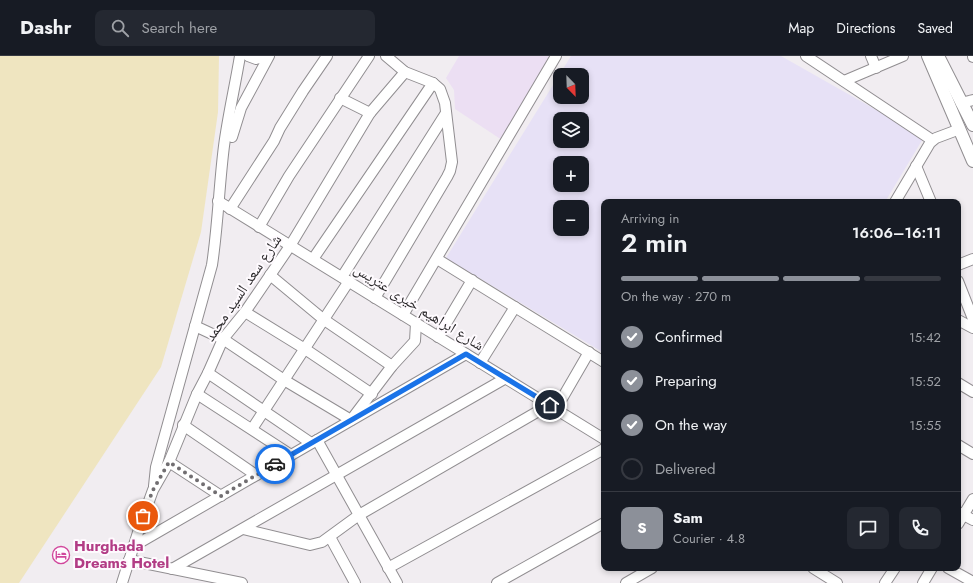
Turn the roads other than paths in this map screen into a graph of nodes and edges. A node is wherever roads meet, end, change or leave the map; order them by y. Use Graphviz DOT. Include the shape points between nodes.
graph roads {
  1 [pos="240,56"];
  2 [pos="248,56"];
  3 [pos="268,56"];
  4 [pos="327,56"];
  5 [pos="369,56"];
  6 [pos="386,56"];
  7 [pos="556,56"];
  8 [pos="806,56"];
  9 [pos="871,56"];
  10 [pos="904,56"];
  11 [pos="928,56"];
  12 [pos="938,56"];
  13 [pos="876,68"];
  14 [pos="405,72"];
  15 [pos="844,81"];
  16 [pos="433,83"];
  17 [pos="340,98"];
  18 [pos="973,100"];
  19 [pos="961,103"];
  20 [pos="446,113"];
  21 [pos="370,114"];
  22 [pos="973,125"];
  23 [pos="960,129"];
  24 [pos="932,140"];
  25 [pos="973,161"];
  26 [pos="916,166"];
  27 [pos="897,199"];
  28 [pos="930,199"];
  29 [pos="219,204"];
  30 [pos="230,209"];
  31 [pos="259,227"];
  32 [pos="290,246"];
  33 [pos="313,259"];
  34 [pos="437,259"];
  35 [pos="973,259"];
  36 [pos="961,264"];
  37 [pos="270,275"];
  38 [pos="345,279"];
  39 [pos="472,280"];
  40 [pos="961,288"];
  41 [pos="375,298"];
  42 [pos="515,307"];
  43 [pos="246,312"];
  44 [pos="972,312"];
  45 [pos="403,315"];
  46 [pos="324,320"];
  47 [pos="961,322"];
  48 [pos="416,323"];
  49 [pos="195,326"];
  50 [pos="973,328"];
  51 [pos="438,337"];
  52 [pos="223,339"];
  53 [pos="305,349"];
  54 [pos="589,352"];
  55 [pos="466,354"];
  56 [pos="601,360"];
  57 [pos="480,363"];
  58 [pos="392,366"];
  59 [pos="208,373"];
  60 [pos="506,378"];
  61 [pos="284,380"];
  62 [pos="961,385"];
  63 [pos="973,392"];
  64 [pos="197,394"];
  65 [pos="372,394"];
  66 [pos="553,407"];
  67 [pos="264,411"];
  68 [pos="351,420"];
  69 [pos="184,425"];
  70 [pos="252,429"];
  71 [pos="601,437"];
  72 [pos="314,442"];
  73 [pos="961,447"];
  74 [pos="601,451"];
  75 [pos="973,454"];
  76 [pos="292,455"];
  77 [pos="169,462"];
  78 [pos="256,475"];
  79 [pos="337,475"];
  80 [pos="153,490"];
  81 [pos="221,496"];
  82 [pos="973,499"];
  83 [pos="359,515"];
  84 [pos="961,516"];
  85 [pos="961,517"];
  86 [pos="973,520"];
  87 [pos="601,525"];
  88 [pos="243,529"];
  89 [pos="330,537"];
  90 [pos="132,547"];
  91 [pos="129,560"];
  92 [pos="388,568"];
  93 [pos="172,569"];
  94 [pos="647,571"];
  95 [pos="818,571"];
  96 [pos="893,571"];
  97 [pos="930,571"];
  98 [pos="953,571"];
  99 [pos="351,581"];
  100 [pos="973,582"];
  101 [pos="122,583"];
  102 [pos="242,583"];
  103 [pos="397,583"];
  104 [pos="497,583"];
  105 [pos="626,583"];
  106 [pos="837,583"];
  107 [pos="885,583"];
  108 [pos="923,583"];
  1 -- 29 [label="street" via="224,146"];
  2 -- 3 [label="street" via="256,59"];
  3 -- 29 [label="street" via="233,129 226,184"];
  4 -- 30 [label="street"];
  5 -- 17 [label="street"];
  6 -- 14 [label="street"];
  7 -- 34 [label="street"];
  8 -- 15 [label="street"];
  9 -- 13 [label="street"];
  10 -- 13 [label="street"];
  11 -- 23 [label="main road"];
  12 -- 19 [label="main road"];
  13 -- 15 [label="street"];
  14 -- 16 [label="street"];
  14 -- 21 [label="street, شارع سعد السيد محمد"];
  15 -- 24 [label="street"];
  16 -- 20 [label="street" via="440,89"];
  16 -- 33 [label="street"];
  17 -- 21 [label="street"];
  17 -- 31 [label="street"];
  18 -- 19 [label="street"];
  19 -- 22 [label="main road"];
  20 -- 38 [label="street"];
  20 -- 41 [label="street" via="452,162 450,171"];
  21 -- 32 [label="street, شارع سعد السيد محمد"];
  23 -- 24 [label="street"];
  23 -- 25 [label="main road"];
  24 -- 26 [label="street"];
  26 -- 27 [label="street"];
  26 -- 28 [label="street"];
  29 -- 30 [label="street, شارع ابراهيم خيرى عتريس"];
  29 -- 49 [label="street" via="212,264"];
  30 -- 31 [label="street, شارع ابراهيم خيرى عتريس"];
  31 -- 32 [label="street, شارع ابراهيم خيرى عتريس"];
  32 -- 33 [label="street, شارع ابراهيم خيرى عتريس"];
  32 -- 37 [label="street, شارع سعد السيد محمد"];
  33 -- 38 [label="street, شارع ابراهيم خيرى عتريس"];
  34 -- 39 [label="street"];
  34 -- 45 [label="street"];
  35 -- 36 [label="street"];
  37 -- 43 [label="street, شارع سعد السيد محمد"];
  37 -- 46 [label="street"];
  38 -- 41 [label="street, شارع ابراهيم خيرى عتريس"];
  38 -- 46 [label="street"];
  39 -- 42 [label="street"];
  39 -- 51 [label="street"];
  40 -- 44 [label="street"];
  41 -- 45 [label="street, شارع ابراهيم خيرى عتريس"];
  42 -- 54 [label="street"];
  42 -- 57 [label="street"];
  43 -- 52 [label="street, شارع سعد السيد محمد"];
  43 -- 53 [label="street"];
  45 -- 48 [label="street, شارع ابراهيم خيرى عتريس"];
  46 -- 53 [label="street"];
  46 -- 58 [label="street"];
  47 -- 50 [label="street"];
  48 -- 51 [label="street, شارع ابراهيم خيرى عتريس"];
  48 -- 58 [label="street" via="415,341"];
  49 -- 52 [label="street"];
  49 -- 80 [label="street" via="156,466"];
  51 -- 55 [label="street, شارع ابراهيم خيرى عتريس"];
  52 -- 59 [label="street, شارع سعد السيد محمد"];
  52 -- 61 [label="street"];
  53 -- 61 [label="street"];
  53 -- 65 [label="street"];
  54 -- 56 [label="street"];
  54 -- 66 [label="street"];
  55 -- 57 [label="street, شارع ابراهيم خيرى عتريس"];
  55 -- 68 [label="street"];
  57 -- 60 [label="street, شارع ابراهيم خيرى عتريس"];
  58 -- 65 [label="street"];
  59 -- 64 [label="street, شارع سعد السيد محمد"];
  59 -- 67 [label="street"];
  60 -- 66 [label="street, شارع ابراهيم خيرى عتريس"];
  60 -- 79 [label="street"];
  61 -- 67 [label="street"];
  61 -- 68 [label="street"];
  62 -- 63 [label="street"];
  64 -- 69 [label="street, شارع سعد السيد محمد"];
  64 -- 70 [label="street"];
  65 -- 68 [label="street"];
  66 -- 71 [label="street, شارع ابراهيم خيرى عتريس"];
  66 -- 83 [label="street"];
  67 -- 70 [label="street"];
  67 -- 72 [label="street"];
  68 -- 72 [label="street"];
  69 -- 77 [label="street, شارع سعد السيد محمد"];
  69 -- 78 [label="street"];
  70 -- 76 [label="street"];
  72 -- 76 [label="street"];
  72 -- 79 [label="street"];
  73 -- 75 [label="street"];
  74 -- 92 [label="street"];
  76 -- 78 [label="street"];
  77 -- 80 [label="street, شارع سعد السيد محمد"];
  77 -- 81 [label="street"];
  78 -- 81 [label="street"];
  79 -- 83 [label="street"];
  79 -- 88 [label="street"];
  80 -- 90 [label="street, شارع سعد السيد محمد"];
  81 -- 90 [label="street"];
  82 -- 84 [label="street"];
  83 -- 89 [label="street"];
  83 -- 92 [label="street"];
  85 -- 86 [label="street"];
  87 -- 104 [label="street"];
  88 -- 89 [label="street" via="310,545"];
  88 -- 93 [label="street"];
  89 -- 99 [label="street"];
  90 -- 91 [label="street, شارع سعد السيد محمد"];
  91 -- 93 [label="street"];
  91 -- 101 [label="street, شارع سعد السيد محمد"];
  92 -- 103 [label="street"];
  93 -- 102 [label="street"];
  94 -- 105 [label="street"];
  95 -- 106 [label="street"];
  96 -- 107 [label="street"];
  97 -- 108 [label="street"];
  98 -- 100 [label="street"];
}
